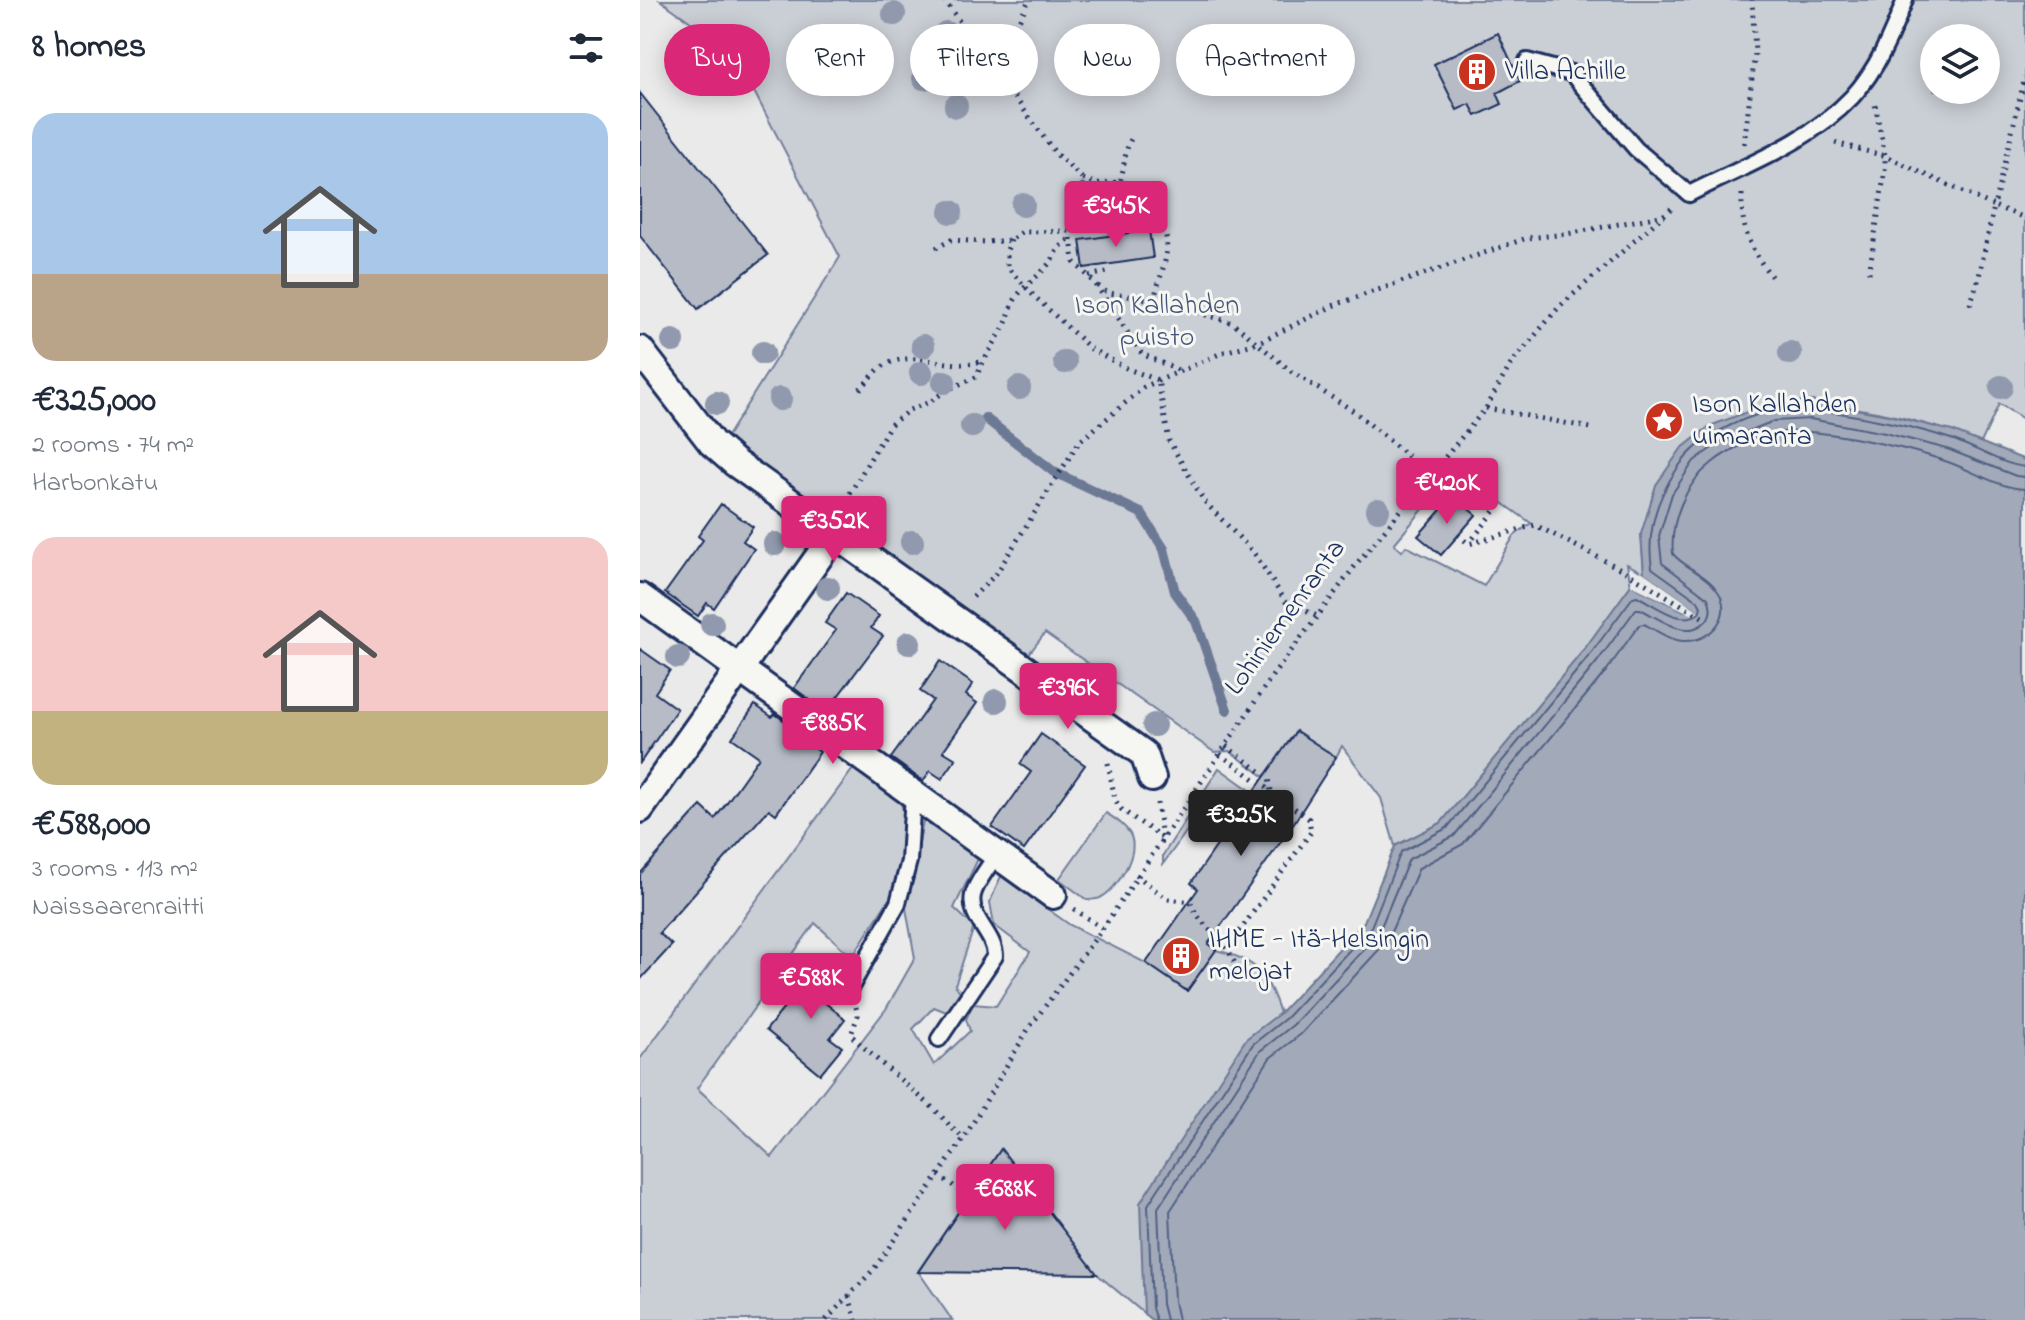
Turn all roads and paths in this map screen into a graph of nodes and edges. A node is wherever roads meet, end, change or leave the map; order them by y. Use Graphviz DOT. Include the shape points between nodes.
graph roads {
  1 [pos="944,0"];
  2 [pos="1029,0"];
  3 [pos="1752,0"];
  4 [pos="1905,0"];
  5 [pos="961,24"];
  6 [pos="1017,24"];
  7 [pos="1527,61"];
  8 [pos="1875,64"];
  9 [pos="2025,77"];
  10 [pos="1014,96"];
  11 [pos="1133,136"];
  12 [pos="1798,141"];
  13 [pos="1885,156"];
  14 [pos="1743,167"];
  15 [pos="1083,179"];
  16 [pos="1689,194"];
  17 [pos="1994,206"];
  18 [pos="1081,209"];
  19 [pos="1665,215"];
  20 [pos="2025,218"];
  21 [pos="1072,234"];
  22 [pos="1011,240"];
  23 [pos="936,248"];
  24 [pos="1111,271"];
  25 [pos="1869,273"];
  26 [pos="1088,277"];
  27 [pos="1774,280"];
  28 [pos="1094,282"];
  29 [pos="1025,286"];
  30 [pos="1154,300"];
  31 [pos="1970,305"];
  32 [pos="1257,343"];
  33 [pos="640,350"];
  34 [pos="983,361"];
  35 [pos="1178,370"];
  36 [pos="1158,380"];
  37 [pos="860,389"];
  38 [pos="1486,408"];
  39 [pos="1596,429"];
  40 [pos="1439,467"];
  41 [pos="1432,476"];
  42 [pos="835,534"];
  43 [pos="1458,535"];
  44 [pos="1469,544"];
  45 [pos="640,597"];
  46 [pos="1317,616"];
  47 [pos="1702,617"];
  48 [pos="952,618"];
  49 [pos="740,668"];
  50 [pos="1226,746"];
  51 [pos="1220,754"];
  52 [pos="1152,778"];
  53 [pos="1271,791"];
  54 [pos="913,794"];
  55 [pos="640,809"];
  56 [pos="1159,817"];
  57 [pos="1163,838"];
  58 [pos="996,855"];
  59 [pos="1136,875"];
  60 [pos="1053,895"];
  61 [pos="1228,947"];
  62 [pos="1235,964"];
  63 [pos="852,985"];
  64 [pos="939,1039"];
  65 [pos="964,1138"];
  66 [pos="939,1175"];
  67 [pos="968,1197"];
  68 [pos="849,1296"];
  69 [pos="826,1320"];
  70 [pos="856,1320"];
  1 -- 5 [label="path"];
  2 -- 6 [label="path"];
  3 -- 14 [label="path" via="1755,53"];
  4 -- 8 [label="lane"];
  7 -- 16 [label="lane" via="1571,73 1636,149"];
  8 -- 12 [label="lane" via="1852,97"];
  8 -- 13 [label="path" via="1875,103"];
  9 -- 17 [label="path"];
  10 -- 15 [label="path" via="1056,154"];
  11 -- 15 [label="path" via="1120,182"];
  12 -- 13 [label="path" via="1818,140"];
  12 -- 14 [label="lane"];
  13 -- 17 [label="path"];
  13 -- 25 [label="path"];
  14 -- 16 [label="lane"];
  14 -- 27 [label="path" via="1742,212 1751,249"];
  15 -- 18 [label="path"];
  16 -- 19 [label="path, Lohiniemenranta"];
  17 -- 20 [label="path"];
  17 -- 31 [label="path"];
  18 -- 21 [label="path"];
  18 -- 30 [label="path" via="1162,223 1168,260"];
  19 -- 32 [label="path" via="1527,238 1335,305"];
  19 -- 38 [label="path, Lohiniemenranta" via="1559,307 1511,364"];
  21 -- 22 [label="path" via="1022,232"];
  21 -- 26 [label="path" via="1074,262"];
  21 -- 29 [label="path"];
  22 -- 23 [label="path" via="951,240"];
  22 -- 29 [label="path" via="1007,267"];
  24 -- 26 [label="path"];
  26 -- 28 [label="path"];
  28 -- 30 [label="path" via="1108,293"];
  28 -- 35 [label="path" via="1142,354"];
  29 -- 34 [label="path"];
  29 -- 36 [label="path" via="1091,349"];
  30 -- 32 [label="path" via="1233,323"];
  32 -- 35 [label="path"];
  32 -- 41 [label="path" via="1355,412"];
  33 -- 42 [label="street" via="712,443"];
  34 -- 37 [label="path" via="951,366 922,358 900,360 880,368"];
  34 -- 42 [label="path" via="976,377 890,425 837,515"];
  35 -- 36 [label="path"];
  36 -- 46 [label="path" via="1169,441 1204,501 1254,553 1286,602"];
  36 -- 48 [label="path" via="1079,442 996,574"];
  38 -- 39 [label="path"];
  38 -- 40 [label="path, Lohiniemenranta"];
  40 -- 41 [label="path, Lohiniemenranta"];
  40 -- 44 [label="path" via="1495,511"];
  41 -- 46 [label="path, Lohiniemenranta"];
  42 -- 48 [label="street"];
  42 -- 49 [label="street"];
  43 -- 44 [label="path"];
  44 -- 47 [label="path" via="1535,525"];
  45 -- 49 [label="street"];
  46 -- 50 [label="path, Lohiniemenranta"];
  48 -- 52 [label="street" via="1144,754"];
  49 -- 54 [label="street"];
  49 -- 55 [label="street"];
  50 -- 51 [label="path, Lohiniemenranta"];
  50 -- 53 [label="path" via="1269,778"];
  51 -- 53 [label="path"];
  51 -- 57 [label="path, Lohiniemenranta"];
  53 -- 61 [label="path" via="1309,819 1311,832"];
  54 -- 58 [label="street"];
  54 -- 63 [label="lane" via="909,861 898,903"];
  56 -- 57 [label="path"];
  57 -- 59 [label="path, Lohiniemenranta"];
  58 -- 60 [label="street"];
  58 -- 64 [label="lane" via="974,893 973,908 995,945 995,956"];
  59 -- 61 [label="path" via="1167,899 1191,902 1195,915"];
  59 -- 65 [label="path, Lohiniemenranta" via="1029,1028"];
  61 -- 62 [label="path"];
  63 -- 65 [label="path" via="858,1015 851,1035"];
  65 -- 66 [label="path, Lohiniemenranta"];
  66 -- 67 [label="path"];
  66 -- 68 [label="path, Lohiniemenranta"];
  68 -- 69 [label="path, Lohiniemenranta"];
  68 -- 70 [label="path"];
}
